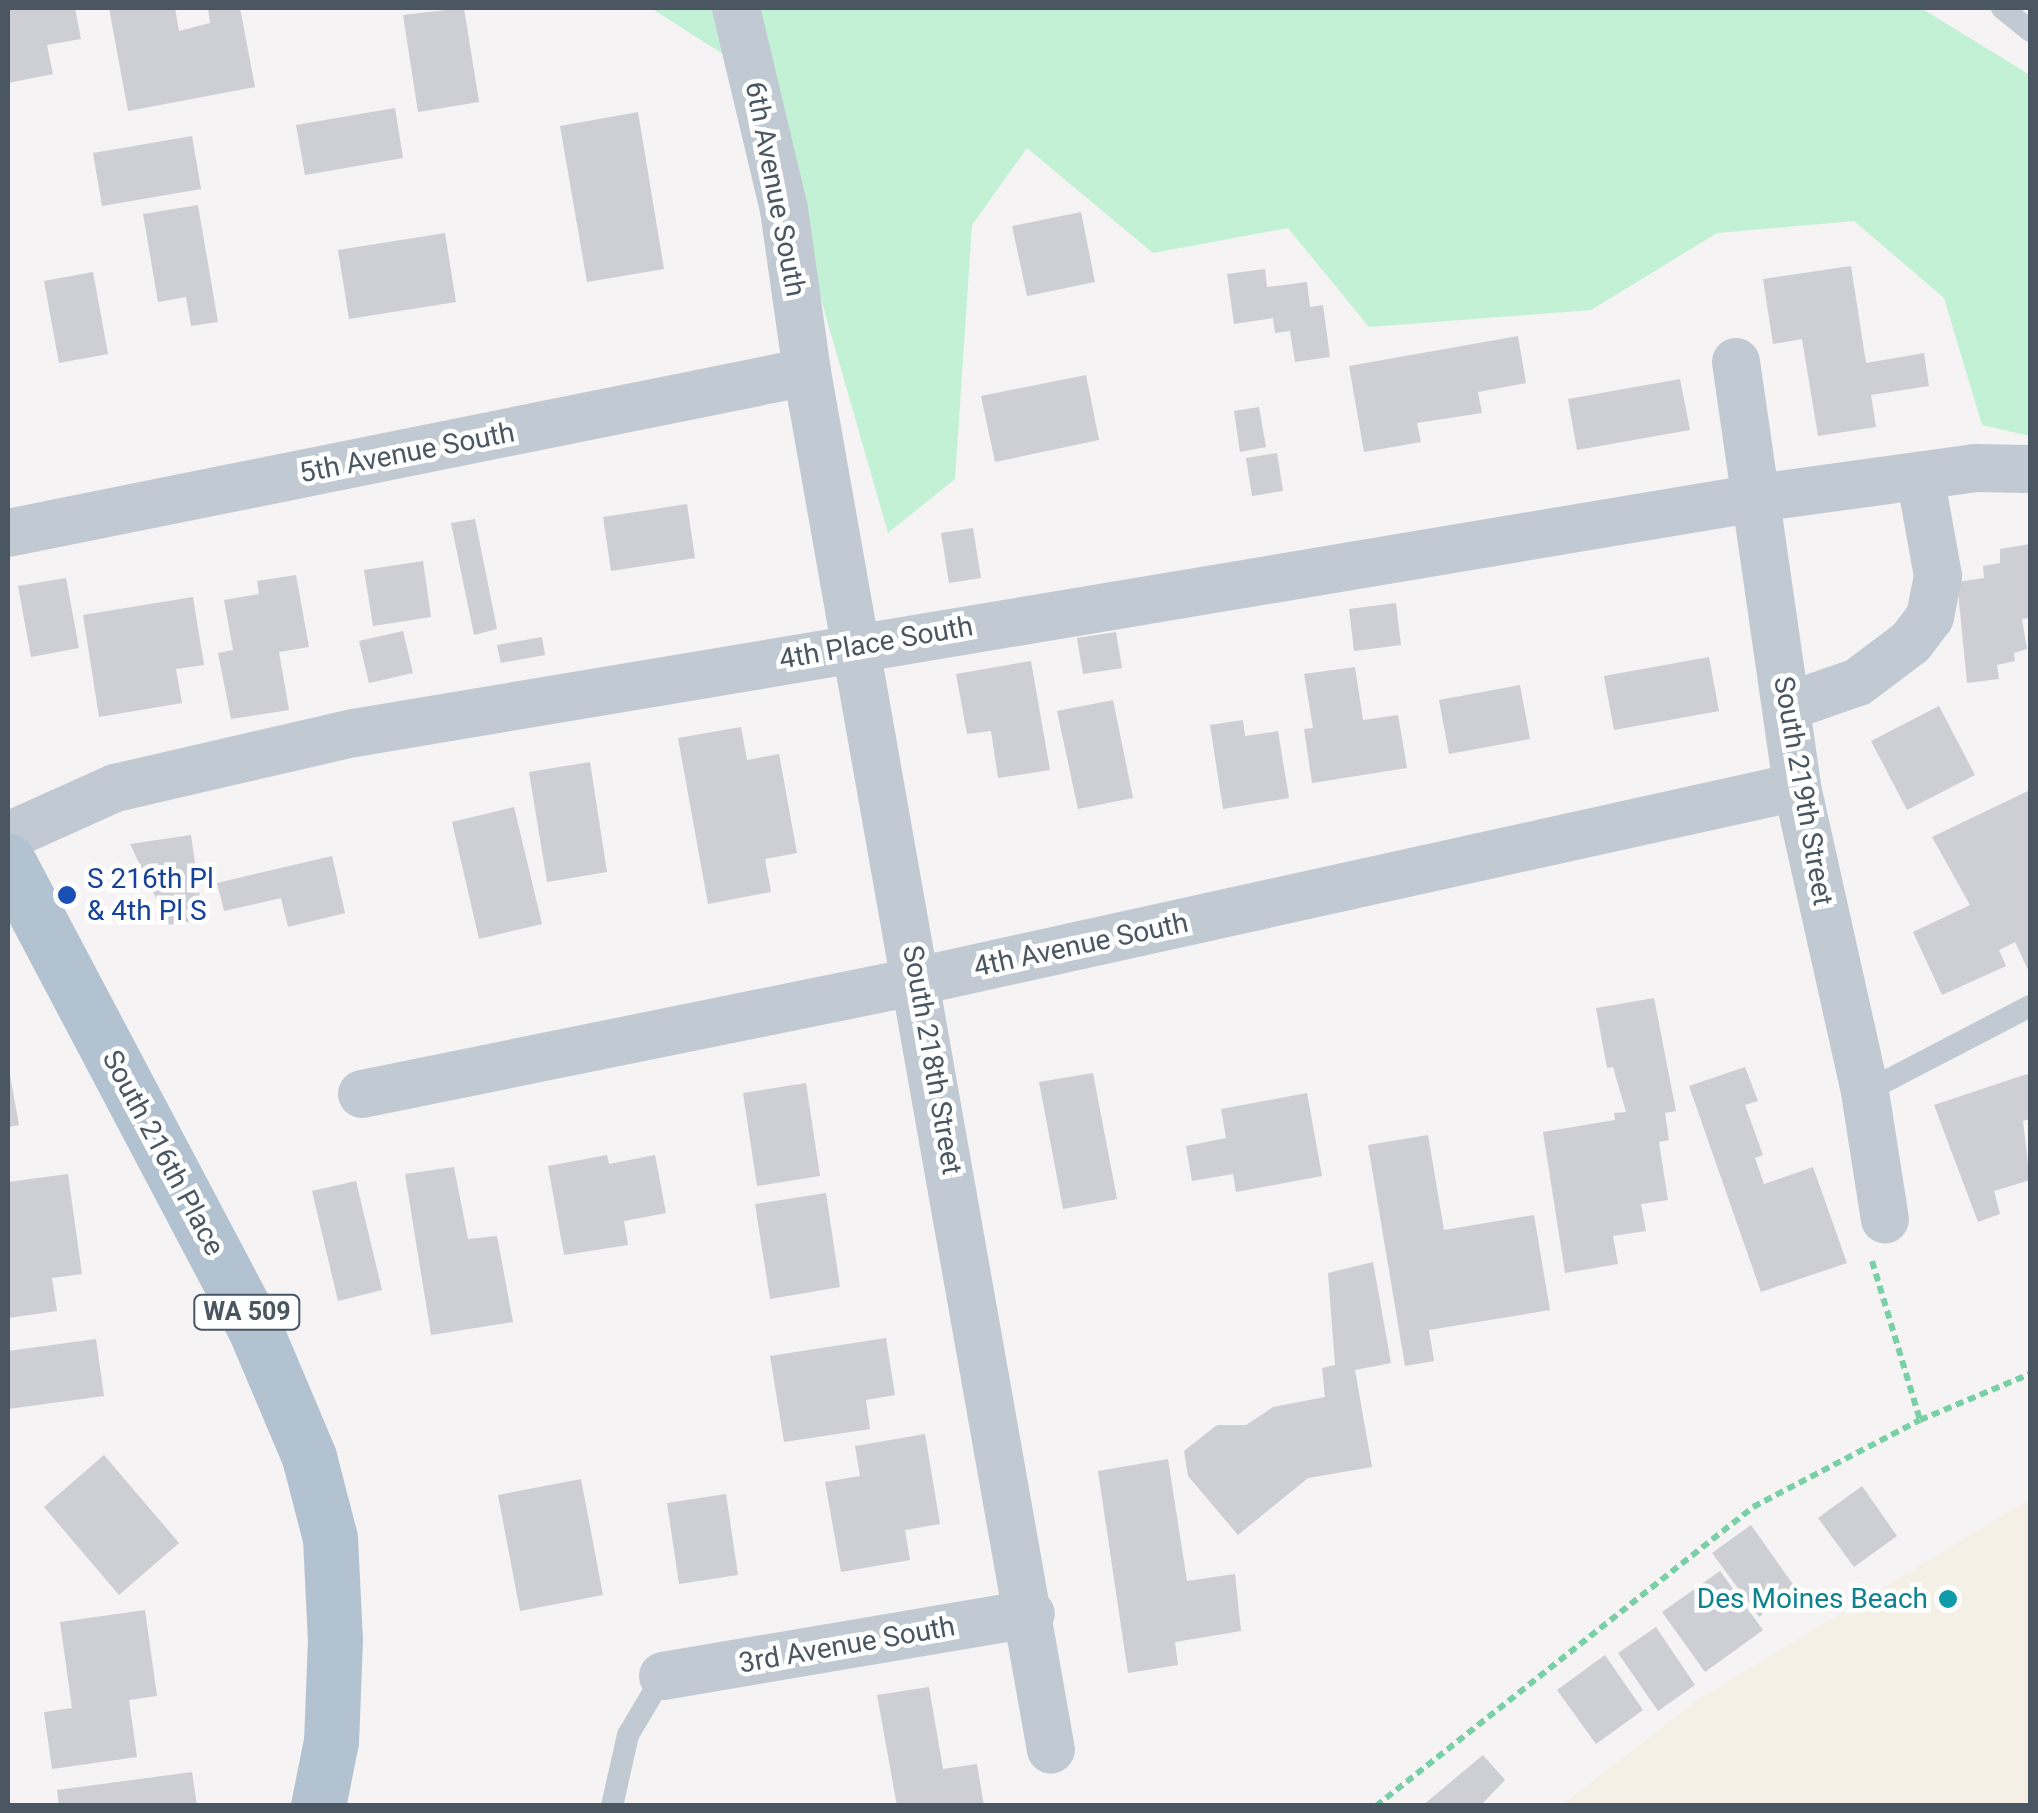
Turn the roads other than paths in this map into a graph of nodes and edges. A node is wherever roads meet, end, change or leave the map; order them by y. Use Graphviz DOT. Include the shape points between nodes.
graph roads {
  1 [pos="736,8"];
  2 [pos="2002,8"];
  3 [pos="2030,31"];
  4 [pos="1736,362"];
  5 [pos="806,372"];
  6 [pos="2030,469"];
  7 [pos="1920,476"];
  8 [pos="1757,498"];
  9 [pos="8,533"];
  10 [pos="857,646"];
  11 [pos="1786,707"];
  12 [pos="1797,787"];
  13 [pos="8,836"];
  14 [pos="8,861"];
  15 [pos="918,981"];
  16 [pos="2030,1006"];
  17 [pos="1865,1092"];
  18 [pos="362,1094"];
  19 [pos="1885,1219"];
  20 [pos="1031,1614"];
  21 [pos="663,1676"];
  22 [pos="1052,1750"];
  23 [pos="318,1806"];
  24 [pos="612,1806"];
  1 -- 5 [label="street, 6th Avenue South" via="784,210"];
  2 -- 3 [label="lane"];
  4 -- 8 [label="street, South 219th Street"];
  5 -- 9 [label="street, 5th Avenue South"];
  5 -- 10 [label="street, South 218th Street"];
  6 -- 7 [label="street, 4th Place South"];
  7 -- 8 [label="street, 4th Place South"];
  7 -- 11 [label="street" via="1938,576 1930,618 1911,642 1858,682"];
  8 -- 10 [label="street, 4th Place South"];
  8 -- 11 [label="street, South 219th Street"];
  10 -- 13 [label="street, 4th Place South" via="354,734 116,788"];
  10 -- 15 [label="street, South 218th Street"];
  11 -- 12 [label="street, South 219th Street"];
  12 -- 15 [label="street, 4th Avenue South"];
  12 -- 17 [label="street, South 219th Street"];
  14 -- 23 [label="main road, South 216th Place / WA 509" via="255,1329 309,1456 330,1538 335,1640 331,1741"];
  15 -- 18 [label="street, 4th Avenue South"];
  15 -- 20 [label="street, South 218th Street"];
  16 -- 17 [label="lane"];
  17 -- 19 [label="street, South 219th Street"];
  20 -- 21 [label="street, 3rd Avenue South"];
  20 -- 22 [label="street, South 218th Street"];
  21 -- 24 [label="lane" via="628,1735"];
}
